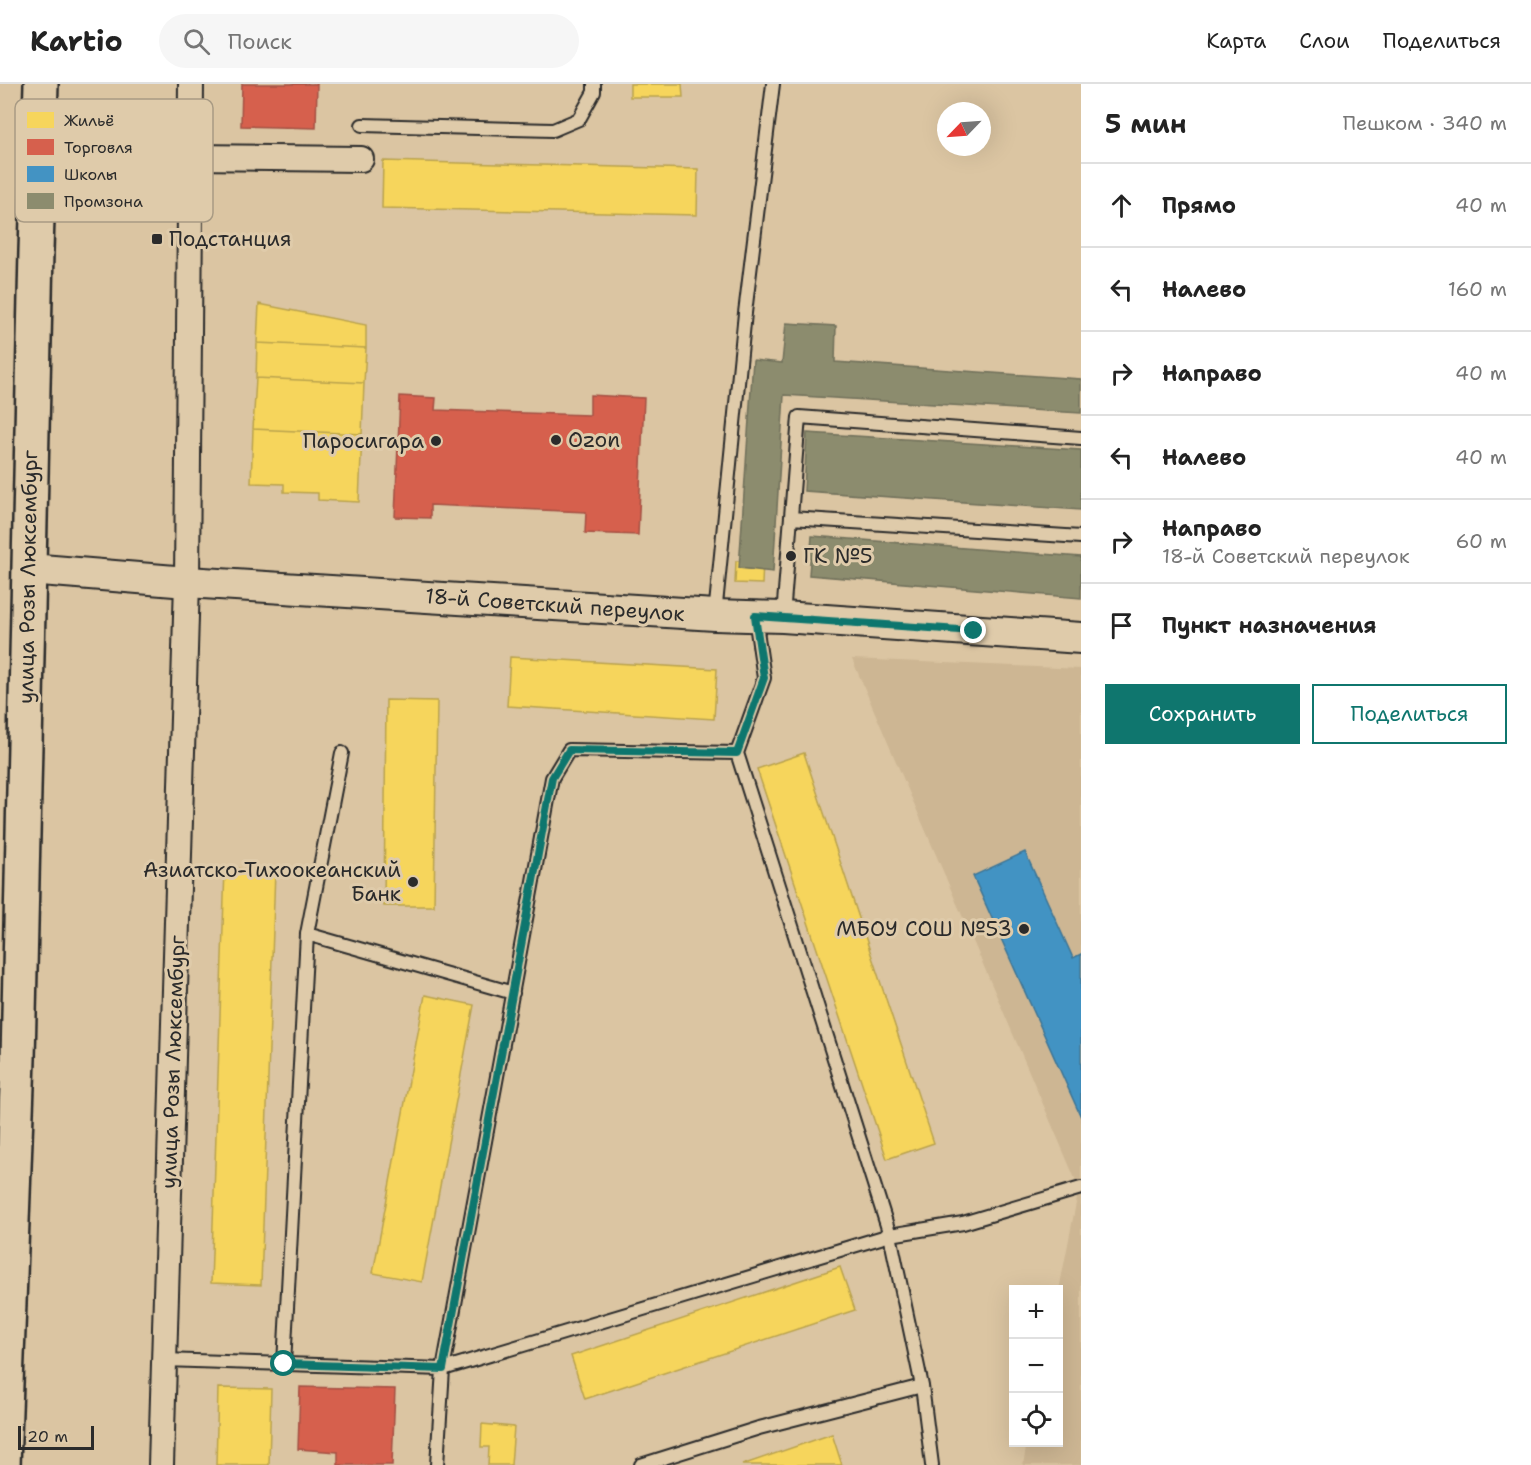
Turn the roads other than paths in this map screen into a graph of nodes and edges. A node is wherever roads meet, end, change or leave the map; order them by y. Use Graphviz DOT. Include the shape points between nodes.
graph roads {
  1 [pos="41,84"];
  2 [pos="191,84"];
  3 [pos="594,84"];
  4 [pos="773,84"];
  5 [pos="41,99"];
  6 [pos="191,99"];
  7 [pos="362,125"];
  8 [pos="213,157"];
  9 [pos="361,159"];
  10 [pos="37,222"];
  11 [pos="190,222"];
  12 [pos="1081,438"];
  13 [pos="791,518"];
  14 [pos="1081,537"];
  15 [pos="28,569"];
  16 [pos="187,582"];
  17 [pos="715,615"];
  18 [pos="769,617"];
  19 [pos="1081,638"];
  20 [pos="342,753"];
  21 [pos="737,753"];
  22 [pos="307,934"];
  23 [pos="513,993"];
  24 [pos="8,1128"];
  25 [pos="1081,1188"];
  26 [pos="890,1235"];
  27 [pos="164,1360"];
  28 [pos="284,1364"];
  29 [pos="443,1369"];
  30 [pos="922,1386"];
  31 [pos="3,1465"];
  32 [pos="161,1465"];
  33 [pos="437,1465"];
  34 [pos="641,1465"];
  35 [pos="932,1465"];
  1 -- 5 [label="main road, улица Розы Люксембург"];
  2 -- 6 [label="street, улица Розы Люксембург"];
  3 -- 7 [label="lane" via="594,92 579,119 553,130"];
  4 -- 17 [label="lane"];
  8 -- 9 [label="street"];
  10 -- 15 [label="main road, улица Розы Люксембург"];
  11 -- 16 [label="street, улица Розы Люксембург"];
  12 -- 13 [label="lane" via="799,417"];
  13 -- 14 [label="lane"];
  13 -- 18 [label="lane"];
  15 -- 16 [label="street, 18-й Советский переулок"];
  15 -- 24 [label="main road, улица Розы Люксембург"];
  16 -- 17 [label="street, 18-й Советский переулок"];
  16 -- 27 [label="street, улица Розы Люксембург"];
  17 -- 18 [label="street, 18-й Советский переулок"];
  18 -- 19 [label="street, 18-й Советский переулок"];
  18 -- 21 [label="lane" via="764,678"];
  20 -- 22 [label="lane"];
  21 -- 23 [label="lane" via="569,750 552,778"];
  21 -- 26 [label="lane"];
  22 -- 23 [label="lane"];
  22 -- 28 [label="lane"];
  23 -- 29 [label="lane"];
  24 -- 31 [label="main road, улица Розы Люксембург"];
  25 -- 26 [label="lane" via="963,1223"];
  26 -- 29 [label="lane"];
  26 -- 30 [label="lane"];
  27 -- 28 [label="lane"];
  27 -- 32 [label="street, улица Розы Люксембург"];
  28 -- 29 [label="lane"];
  29 -- 33 [label="lane"];
  30 -- 34 [label="lane" via="759,1428"];
  30 -- 35 [label="lane"];
}
